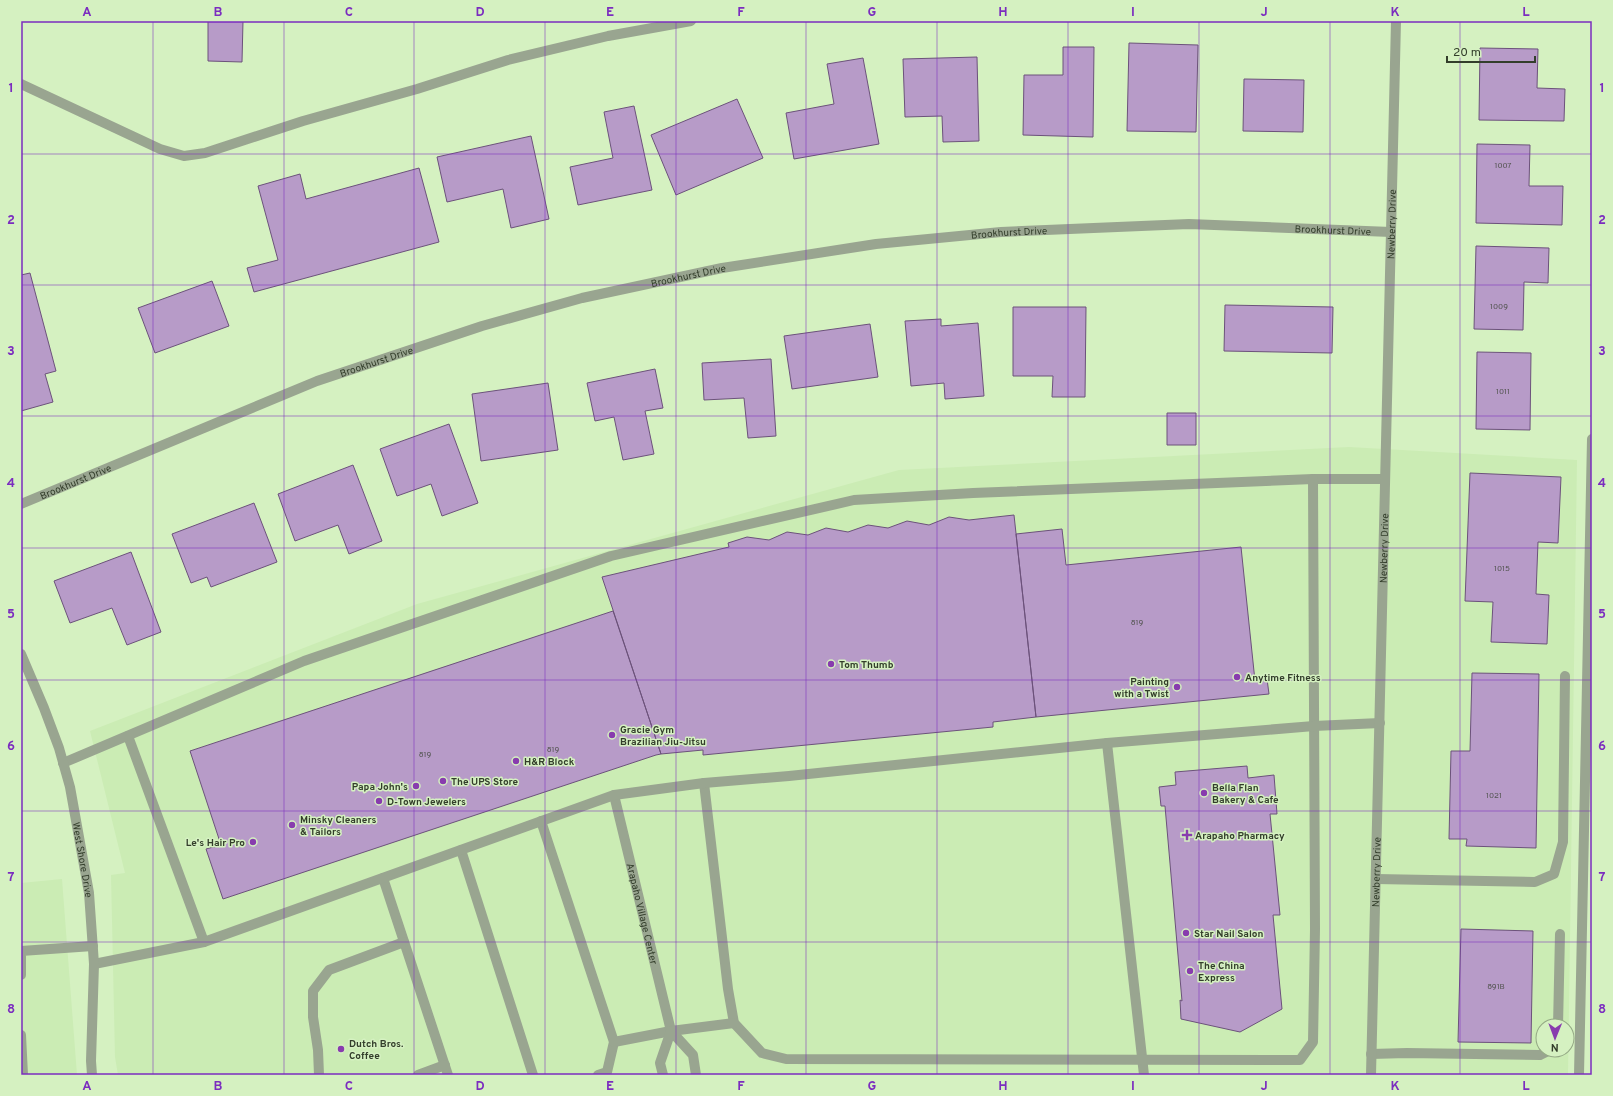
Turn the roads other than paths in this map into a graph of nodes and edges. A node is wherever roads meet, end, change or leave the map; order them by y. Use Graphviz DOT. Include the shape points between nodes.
graph roads {
  1 [pos="691,21"];
  2 [pos="1396,21"];
  3 [pos="21,84"];
  4 [pos="1391,232"];
  5 [pos="1592,440"];
  6 [pos="1313,479"];
  7 [pos="1386,479"];
  8 [pos="21,504"];
  9 [pos="21,654"];
  10 [pos="1565,676"];
  11 [pos="1380,723"];
  12 [pos="1314,726"];
  13 [pos="128,736"];
  14 [pos="1107,743"];
  15 [pos="63,763"];
  16 [pos="704,783"];
  17 [pos="1588,790"];
  18 [pos="614,795"];
  19 [pos="541,822"];
  20 [pos="460,850"];
  21 [pos="383,878"];
  22 [pos="1376,879"];
  23 [pos="1560,934"];
  24 [pos="204,942"];
  25 [pos="404,942"];
  26 [pos="92,946"];
  27 [pos="94,964"];
  28 [pos="21,976"];
  29 [pos="1558,1018"];
  30 [pos="734,1023"];
  31 [pos="671,1031"];
  32 [pos="21,1035"];
  33 [pos="614,1042"];
  34 [pos="1371,1054"];
  35 [pos="1535,1055"];
  36 [pos="1142,1059"];
  37 [pos="446,1070"];
  38 [pos="23,1075"];
  39 [pos="92,1075"];
  40 [pos="319,1075"];
  41 [pos="418,1075"];
  42 [pos="533,1075"];
  43 [pos="598,1075"];
  44 [pos="663,1075"];
  45 [pos="696,1075"];
  46 [pos="1144,1075"];
  47 [pos="1371,1075"];
  48 [pos="1579,1075"];
  1 -- 3 [label="street" via="608,36 508,60 205,153 184,156 160,149"];
  2 -- 4 [label="street, Newberry Drive"];
  4 -- 7 [label="street, Newberry Drive"];
  4 -- 8 [label="street, Brookhurst Drive" via="1189,224 1001,232 876,244 722,268 566,302 482,326 317,381"];
  5 -- 17 [label="street"];
  6 -- 7 [label="street"];
  6 -- 12 [label="street"];
  6 -- 13 [label="street" via="854,500 611,556 304,661"];
  7 -- 11 [label="street, Newberry Drive"];
  9 -- 15 [label="street, West Shore Drive" via="44,708"];
  10 -- 22 [label="street" via="1562,842 1554,874 1535,882"];
  11 -- 12 [label="street"];
  11 -- 22 [label="street, Newberry Drive"];
  12 -- 14 [label="street"];
  12 -- 36 [label="street" via="1313,1042 1300,1060"];
  13 -- 15 [label="street"];
  13 -- 24 [label="street"];
  14 -- 16 [label="street"];
  14 -- 36 [label="street"];
  15 -- 26 [label="street, West Shore Drive" via="70,787 89,893"];
  16 -- 18 [label="street"];
  16 -- 30 [label="street"];
  17 -- 48 [label="street"];
  18 -- 19 [label="street"];
  18 -- 31 [label="street, Arapaho Village Center"];
  19 -- 20 [label="street"];
  19 -- 33 [label="street"];
  20 -- 21 [label="street"];
  20 -- 42 [label="street"];
  21 -- 24 [label="street"];
  21 -- 25 [label="street"];
  22 -- 34 [label="street, Newberry Drive"];
  23 -- 29 [label="street"];
  24 -- 27 [label="street"];
  25 -- 37 [label="street"];
  25 -- 40 [label="street" via="329,970 313,991"];
  26 -- 27 [label="street, West Shore Drive"];
  26 -- 28 [label="street" via="21,951"];
  27 -- 39 [label="street, West Shore Drive" via="90,1061"];
  30 -- 31 [label="street"];
  30 -- 36 [label="street" via="762,1053 786,1059"];
  31 -- 33 [label="street"];
  31 -- 44 [label="street" via="660,1063"];
  31 -- 45 [label="street, Arapaho Village Center" via="693,1055"];
  32 -- 38 [label="street"];
  33 -- 43 [label="street" via="608,1072"];
  34 -- 35 [label="street"];
  34 -- 47 [label="street, Newberry Drive"];
  36 -- 46 [label="street"];
  37 -- 41 [label="street"];
}
